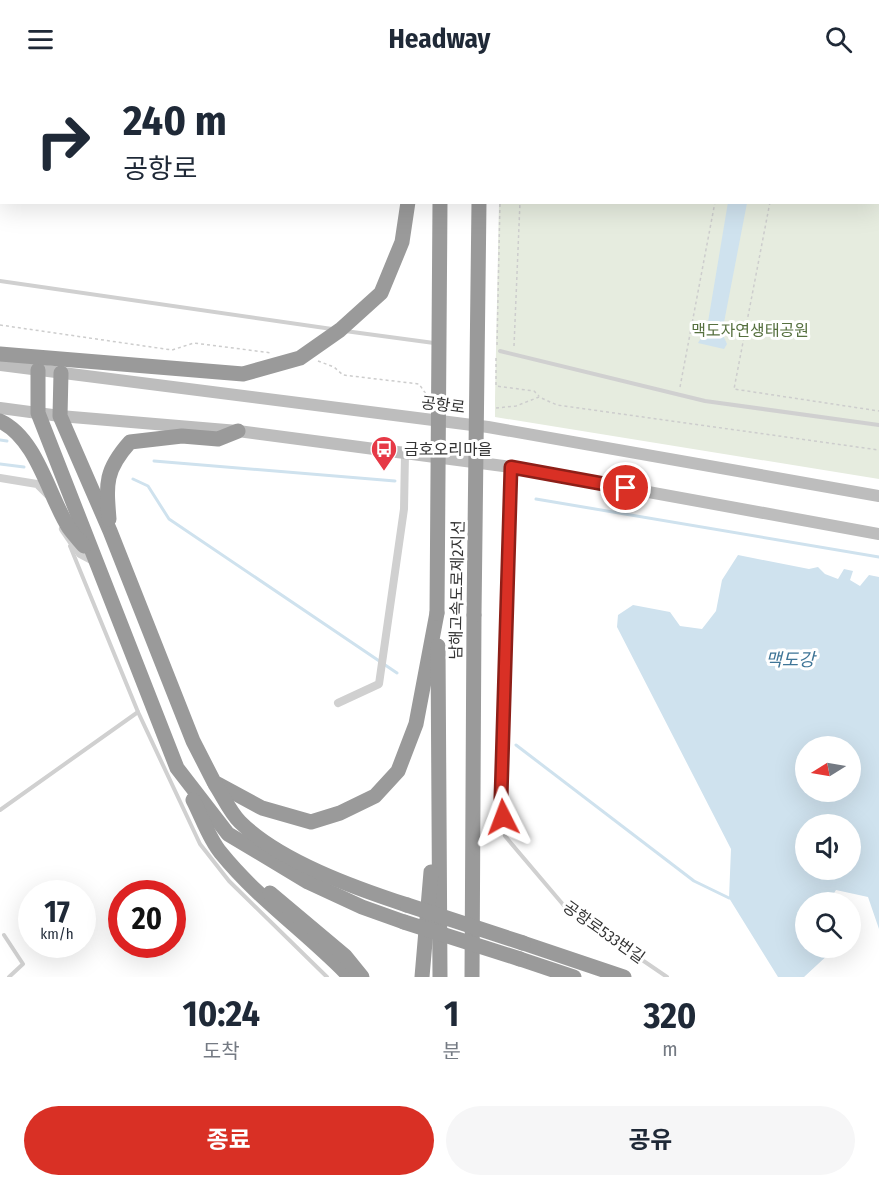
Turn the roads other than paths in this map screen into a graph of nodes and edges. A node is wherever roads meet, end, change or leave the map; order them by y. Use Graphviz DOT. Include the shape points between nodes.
graph roads {
  1 [pos="408,204"];
  2 [pos="440,204"];
  3 [pos="479,204"];
  4 [pos="0,281"];
  5 [pos="434,343"];
  6 [pos="500,351"];
  7 [pos="0,354"];
  8 [pos="0,365"];
  9 [pos="38,370"];
  10 [pos="61,373"];
  11 [pos="0,408"];
  12 [pos="38,413"];
  13 [pos="60,416"];
  14 [pos="0,421"];
  15 [pos="879,425"];
  16 [pos="238,431"];
  17 [pos="405,453"];
  18 [pos="511,467"];
  19 [pos="0,478"];
  20 [pos="879,496"];
  21 [pos="110,531"];
  22 [pos="879,534"];
  23 [pos="68,539"];
  24 [pos="93,558"];
  25 [pos="438,613"];
  26 [pos="338,702"];
  27 [pos="138,712"];
  28 [pos="177,768"];
  29 [pos="439,779"];
  30 [pos="214,782"];
  31 [pos="0,810"];
  32 [pos="219,852"];
  33 [pos="4,935"];
  34 [pos="9,977"];
  35 [pos="327,977"];
  36 [pos="350,977"];
  37 [pos="362,977"];
  38 [pos="422,977"];
  39 [pos="440,977"];
  40 [pos="472,977"];
  41 [pos="574,977"];
  42 [pos="624,977"];
  43 [pos="667,977"];
  1 -- 7 [label="highway, bridge" via="402,242 381,293 340,330 300,358 243,374"];
  2 -- 25 [label="highway, 남해고속도로제2지선, bridge"];
  3 -- 40 [label="highway, 남해고속도로제2지선, bridge"];
  4 -- 5 [label="lane"];
  6 -- 15 [label="lane" via="705,401"];
  8 -- 9 [label="main road, 공항로"];
  9 -- 10 [label="main road, 공항로"];
  9 -- 12 [label="highway"];
  10 -- 13 [label="highway"];
  10 -- 20 [label="main road, 공항로" via="488,427"];
  11 -- 12 [label="main road"];
  12 -- 13 [label="main road"];
  12 -- 24 [label="highway"];
  13 -- 16 [label="main road"];
  13 -- 21 [label="highway"];
  14 -- 24 [label="highway" via="8,424 30,451 69,528"];
  16 -- 17 [label="main road"];
  16 -- 21 [label="highway" via="218,439 182,436 130,442 115,459 106,483"];
  17 -- 18 [label="main road"];
  17 -- 26 [label="street" via="404,509 379,684"];
  18 -- 22 [label="main road"];
  18 -- 43 [label="lane, 공항로533번길" via="501,798 505,836 566,908"];
  19 -- 23 [label="street" via="37,484 48,494"];
  21 -- 30 [label="highway" via="193,741"];
  23 -- 24 [label="street" via="80,554"];
  23 -- 27 [label="lane"];
  24 -- 28 [label="highway"];
  25 -- 29 [label="highway, 남해고속도로제2지선"];
  25 -- 30 [label="highway" via="416,724 398,771 375,796 311,822 262,808"];
  27 -- 31 [label="lane"];
  27 -- 35 [label="lane" via="191,829 211,859 243,896"];
  28 -- 32 [label="highway"];
  28 -- 41 [label="highway, bridge" via="228,834 308,882 362,907"];
  29 -- 38 [label="highway"];
  29 -- 39 [label="highway, 남해고속도로제2지선"];
  30 -- 42 [label="highway, bridge" via="239,821 263,841 366,891"];
  32 -- 36 [label="highway"];
  32 -- 37 [label="highway" via="327,940"];
  33 -- 34 [label="lane" via="23,964"];
}
